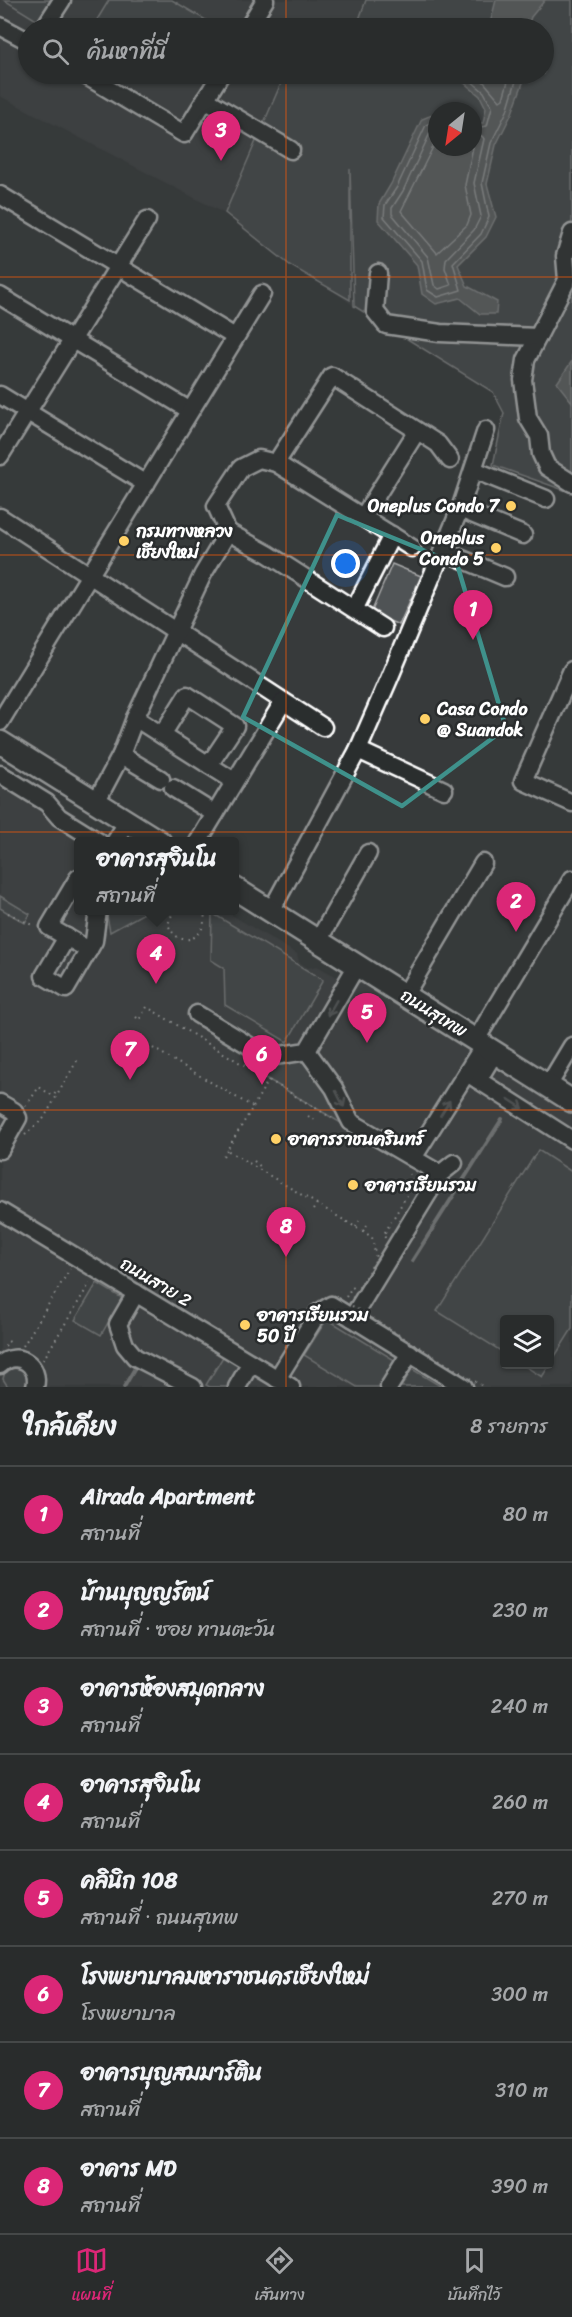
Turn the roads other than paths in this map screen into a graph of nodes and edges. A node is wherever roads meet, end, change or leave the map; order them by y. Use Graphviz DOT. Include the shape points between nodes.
graph roads {
  1 [pos="62,0"];
  2 [pos="265,0"];
  3 [pos="50,18"];
  4 [pos="254,18"];
  5 [pos="0,26"];
  6 [pos="18,36"];
  7 [pos="100,84"];
  8 [pos="215,84"];
  9 [pos="205,99"];
  10 [pos="291,150"];
  11 [pos="0,195"];
  12 [pos="147,220"];
  13 [pos="572,233"];
  14 [pos="118,266"];
  15 [pos="378,273"];
  16 [pos="261,294"];
  17 [pos="0,296"];
  18 [pos="235,337"];
  19 [pos="538,337"];
  20 [pos="73,340"];
  21 [pos="0,395"];
  22 [pos="189,410"];
  23 [pos="27,412"];
  24 [pos="417,430"];
  25 [pos="486,430"];
  26 [pos="0,456"];
  27 [pos="450,460"];
  28 [pos="276,463"];
  29 [pos="474,470"];
  30 [pos="572,483"];
  31 [pos="146,484"];
  32 [pos="546,499"];
  33 [pos="460,509"];
  34 [pos="0,517"];
  35 [pos="363,517"];
  36 [pos="228,532"];
  37 [pos="392,535"];
  38 [pos="523,535"];
  39 [pos="412,548"];
  40 [pos="443,551"];
  41 [pos="90,574"];
  42 [pos="505,577"];
  43 [pos="355,608"];
  44 [pos="383,628"];
  45 [pos="177,630"];
  46 [pos="572,670"];
  47 [pos="283,702"];
  48 [pos="135,718"];
  49 [pos="0,722"];
  50 [pos="323,727"];
  51 [pos="162,735"];
  52 [pos="2,748"];
  53 [pos="358,750"];
  54 [pos="121,755"];
  55 [pos="209,765"];
  56 [pos="0,774"];
  57 [pos="234,781"];
  58 [pos="444,790"];
  59 [pos="96,802"];
  60 [pos="572,802"];
  61 [pos="215,814"];
  62 [pos="128,822"];
  63 [pos="91,837"];
  64 [pos="118,837"];
  65 [pos="152,837"];
  66 [pos="201,837"];
  67 [pos="368,853"];
  68 [pos="483,864"];
  69 [pos="572,879"];
  70 [pos="74,885"];
  71 [pos="239,891"];
  72 [pos="271,911"];
  73 [pos="97,915"];
  74 [pos="67,937"];
  75 [pos="318,941"];
  76 [pos="89,951"];
  77 [pos="357,964"];
  78 [pos="405,995"];
  79 [pos="197,1014"];
  80 [pos="485,1046"];
  81 [pos="572,1046"];
  82 [pos="307,1051"];
  83 [pos="473,1076"];
  84 [pos="548,1086"];
  85 [pos="572,1101"];
  86 [pos="8,1110"];
  87 [pos="572,1140"];
  88 [pos="0,1150"];
  89 [pos="410,1161"];
  90 [pos="454,1163"];
  91 [pos="440,1174"];
  92 [pos="0,1211"];
  93 [pos="136,1293"];
  94 [pos="348,1315"];
  95 [pos="410,1353"];
  96 [pos="251,1363"];
  97 [pos="0,1365"];
  98 [pos="35,1380"];
  99 [pos="284,1383"];
  100 [pos="193,1387"];
  101 [pos="237,1387"];
  102 [pos="389,1387"];
  103 [pos="464,1387"];
  1 -- 3 [label="street"];
  2 -- 4 [label="street"];
  5 -- 6 [label="street"];
  7 -- 9 [label="street" via="184,134"];
  8 -- 9 [label="street"];
  9 -- 10 [label="street"];
  11 -- 14 [label="street"];
  12 -- 14 [label="street"];
  13 -- 19 [label="street" via="565,256 567,280"];
  14 -- 18 [label="street"];
  14 -- 20 [label="street"];
  15 -- 19 [label="street" via="375,311 386,324 440,333"];
  16 -- 18 [label="street"];
  17 -- 20 [label="street"];
  18 -- 22 [label="street"];
  19 -- 30 [label="street" via="526,360 523,380 528,418 539,436 547,466"];
  20 -- 22 [label="street"];
  20 -- 23 [label="street"];
  21 -- 23 [label="street"];
  22 -- 31 [label="street"];
  23 -- 26 [label="street"];
  23 -- 31 [label="street"];
  24 -- 27 [label="street" via="441,446"];
  24 -- 28 [label="street" via="332,376"];
  24 -- 35 [label="street"];
  25 -- 29 [label="street"];
  28 -- 35 [label="street"];
  28 -- 36 [label="street" via="259,459 241,468 216,506"];
  29 -- 32 [label="street"];
  29 -- 33 [label="street"];
  31 -- 41 [label="street"];
  33 -- 38 [label="street"];
  33 -- 40 [label="street"];
  34 -- 41 [label="street"];
  35 -- 37 [label="street"];
  36 -- 43 [label="street"];
  36 -- 45 [label="street"];
  37 -- 39 [label="street"];
  37 -- 43 [label="street"];
  40 -- 42 [label="street"];
  40 -- 53 [label="street"];
  41 -- 45 [label="street"];
  41 -- 49 [label="street"];
  43 -- 44 [label="street"];
  45 -- 47 [label="street"];
  45 -- 48 [label="street"];
  46 -- 60 [label="street" via="523,781"];
  47 -- 50 [label="street"];
  47 -- 57 [label="street"];
  48 -- 51 [label="street"];
  48 -- 54 [label="street"];
  51 -- 55 [label="street"];
  51 -- 55 [label="street" via="187,695 235,726"];
  52 -- 59 [label="main road"];
  53 -- 58 [label="street"];
  53 -- 72 [label="street"];
  54 -- 59 [label="street"];
  54 -- 61 [label="street"];
  55 -- 57 [label="street"];
  56 -- 63 [label="street" via="48,803 59,817"];
  57 -- 61 [label="street"];
  59 -- 62 [label="main road"];
  61 -- 66 [label="street"];
  62 -- 64 [label="street"];
  62 -- 65 [label="main road"];
  67 -- 75 [label="street"];
  68 -- 78 [label="street"];
  69 -- 80 [label="street"];
  70 -- 74 [label="street" via="49,927"];
  71 -- 72 [label="main road, ถนนสุเทพ"];
  72 -- 75 [label="main road, ถนนสุเทพ"];
  73 -- 76 [label="street"];
  74 -- 76 [label="street"];
  74 -- 76 [label="street" via="44,976 66,989"];
  75 -- 77 [label="main road, ถนนสุเทพ"];
  77 -- 78 [label="main road, ถนนสุเทพ"];
  77 -- 82 [label="street, one-way"];
  78 -- 80 [label="main road, ถนนสุเทพ"];
  79 -- 82 [label="street" via="267,1057"];
  80 -- 83 [label="street"];
  80 -- 84 [label="main road, ถนนสุเทพ"];
  81 -- 84 [label="street"];
  82 -- 89 [label="street, one-way" via="334,1088 351,1122"];
  83 -- 87 [label="street, one-way"];
  89 -- 83 [label="street, one-way"];
  84 -- 85 [label="main road, ถนนสุเทพ"];
  86 -- 88 [label="street"];
  89 -- 91 [label="street"];
  90 -- 91 [label="street"];
  91 -- 94 [label="street"];
  92 -- 93 [label="street, ถนนสาย 2"];
  93 -- 96 [label="street, ถนนสาย 2"];
  93 -- 100 [label="street" via="118,1324 124,1345 141,1360"];
  94 -- 95 [label="street"];
  94 -- 99 [label="street" via="331,1305 318,1313"];
  95 -- 102 [label="street"];
  95 -- 103 [label="street"];
  96 -- 99 [label="street, ถนนสาย 2"];
  96 -- 101 [label="street"];
  97 -- 98 [label="street" via="9,1359 22,1359 28,1362"];
}
